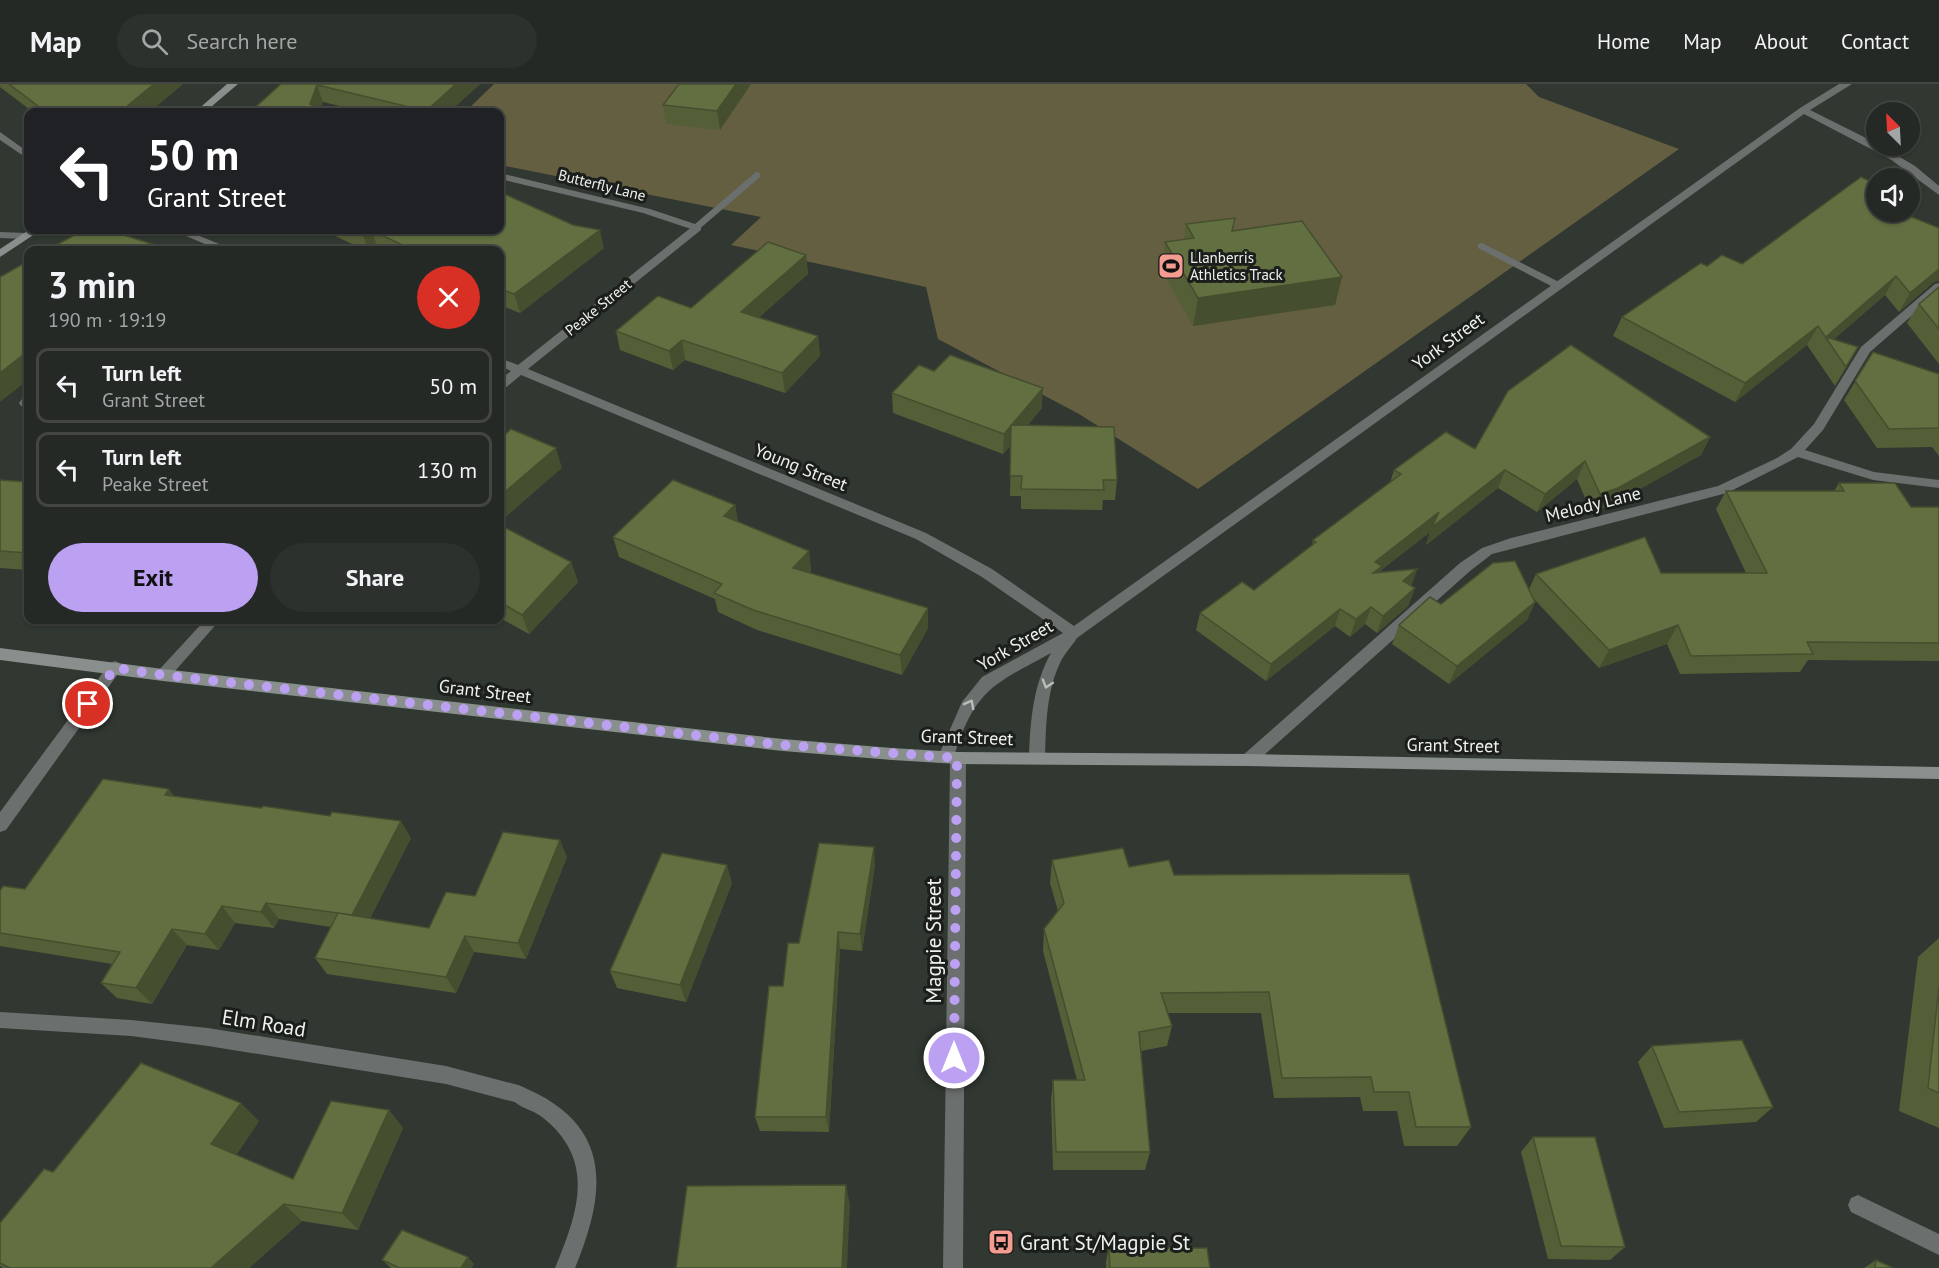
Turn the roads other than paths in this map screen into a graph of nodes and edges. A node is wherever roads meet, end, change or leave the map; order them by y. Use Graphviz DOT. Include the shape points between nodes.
graph roads {
  1 [pos="233,84"];
  2 [pos="1847,84"];
  3 [pos="205,108"];
  4 [pos="1803,110"];
  5 [pos="0,135"];
  6 [pos="24,153"];
  7 [pos="756,175"];
  8 [pos="504,177"];
  9 [pos="1937,188"];
  10 [pos="697,228"];
  11 [pos="29,234"];
  12 [pos="187,234"];
  13 [pos="0,236"];
  14 [pos="26,236"];
  15 [pos="215,246"];
  16 [pos="1482,246"];
  17 [pos="0,254"];
  18 [pos="1559,286"];
  19 [pos="1939,286"];
  20 [pos="504,364"];
  21 [pos="519,371"];
  22 [pos="504,383"];
  23 [pos="1796,452"];
  24 [pos="1939,484"];
  25 [pos="209,624"];
  26 [pos="1074,633"];
  27 [pos="0,654"];
  28 [pos="115,668"];
  29 [pos="163,675"];
  30 [pos="952,757"];
  31 [pos="1038,758"];
  32 [pos="1248,760"];
  33 [pos="1939,773"];
  34 [pos="0,825"];
  35 [pos="0,1020"];
  36 [pos="1858,1205"];
  37 [pos="1939,1245"];
  38 [pos="565,1268"];
  39 [pos="953,1268"];
  1 -- 3 [label="main road"];
  2 -- 4 [label="street, York Street"];
  4 -- 9 [label="street" via="1862,140"];
  4 -- 18 [label="street, York Street"];
  5 -- 6 [label="street"];
  7 -- 10 [label="street, Peake Street"];
  8 -- 10 [label="street, Butterfly Lane" via="646,211"];
  10 -- 21 [label="street, Peake Street"];
  11 -- 14 [label="main road"];
  12 -- 15 [label="street"];
  13 -- 14 [label="street"];
  14 -- 17 [label="main road"];
  16 -- 18 [label="street"];
  18 -- 26 [label="street, York Street"];
  19 -- 23 [label="street, Melody Lane" via="1865,350 1819,427"];
  20 -- 21 [label="street, Young Street"];
  21 -- 22 [label="street, Peake Street"];
  21 -- 26 [label="street, Young Street" via="921,536 987,573"];
  23 -- 24 [label="street" via="1873,476"];
  23 -- 32 [label="street, Melody Lane" via="1764,472 1722,490 1487,551"];
  25 -- 29 [label="street"];
  30 -- 26 [label="street, York Street, one-way" via="956,730 982,685"];
  26 -- 31 [label="street, York Street, one-way" via="1060,649 1046,684 1038,729"];
  27 -- 28 [label="main road, Grant Street"];
  28 -- 29 [label="main road, Grant Street"];
  28 -- 34 [label="street"];
  29 -- 30 [label="main road, Grant Street" via="783,745"];
  30 -- 31 [label="main road, Grant Street"];
  30 -- 39 [label="street, Magpie Street"];
  31 -- 32 [label="main road, Grant Street"];
  32 -- 33 [label="main road, Grant Street"];
  35 -- 38 [label="street, Elm Road" via="208,1037 446,1075 518,1094 548,1107 571,1128 583,1151 588,1183 586,1209"];
  36 -- 37 [label="street"];
}
